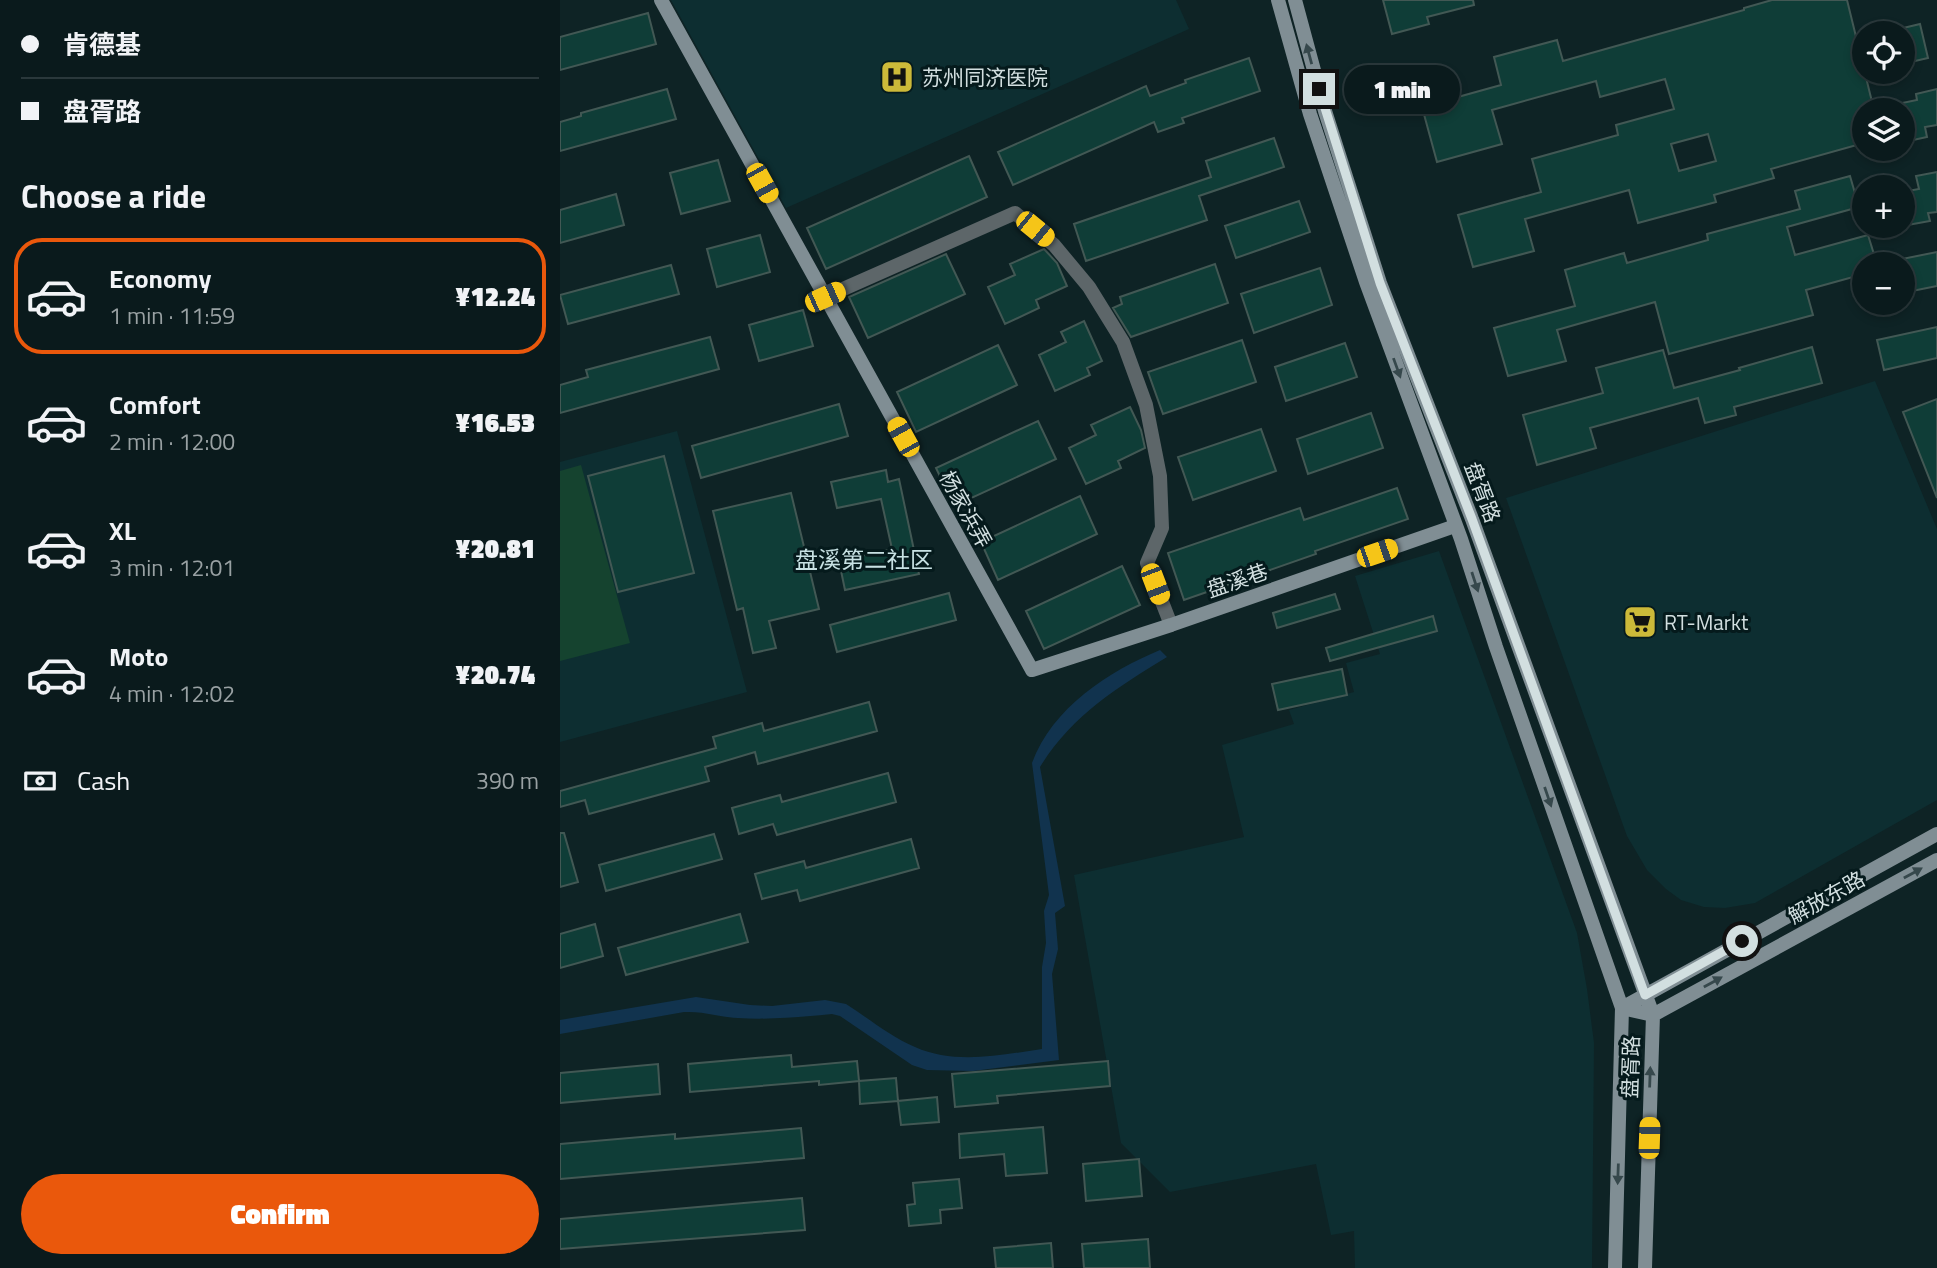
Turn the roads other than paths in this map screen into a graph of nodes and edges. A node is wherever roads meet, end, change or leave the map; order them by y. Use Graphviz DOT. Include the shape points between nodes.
graph roads {
  1 [pos="661,0"];
  2 [pos="1278,0"];
  3 [pos="1295,0"];
  4 [pos="825,297"];
  5 [pos="1455,526"];
  6 [pos="1171,625"];
  7 [pos="1031,670"];
  8 [pos="1937,834"];
  9 [pos="1937,860"];
  10 [pos="1645,995"];
  11 [pos="1622,1008"];
  12 [pos="1653,1015"];
  13 [pos="1615,1268"];
  14 [pos="1645,1268"];
  1 -- 4 [label="main road, 杨家浜弄"];
  2 -- 5 [label="main road, 盘胥路, one-way" via="1366,282"];
  10 -- 3 [label="main road, 盘胥路, one-way" via="1472,519 1380,283"];
  4 -- 6 [label="street" via="1015,214 1054,245 1089,287 1123,342 1146,405 1160,477 1162,528 1147,563"];
  4 -- 7 [label="main road, 杨家浜弄"];
  5 -- 6 [label="main road, 盘溪巷"];
  5 -- 11 [label="main road, 盘胥路, one-way"];
  6 -- 7 [label="main road, 盘溪巷"];
  8 -- 10 [label="main road, 解放东路"];
  12 -- 9 [label="main road, 解放东路, one-way"];
  10 -- 11 [label="main road, 盘胥路"];
  10 -- 12 [label="main road, 盘胥路"];
  11 -- 12 [label="main road"];
  11 -- 13 [label="main road, 盘胥路, one-way"];
  14 -- 12 [label="main road, 盘胥路, one-way"];
}
